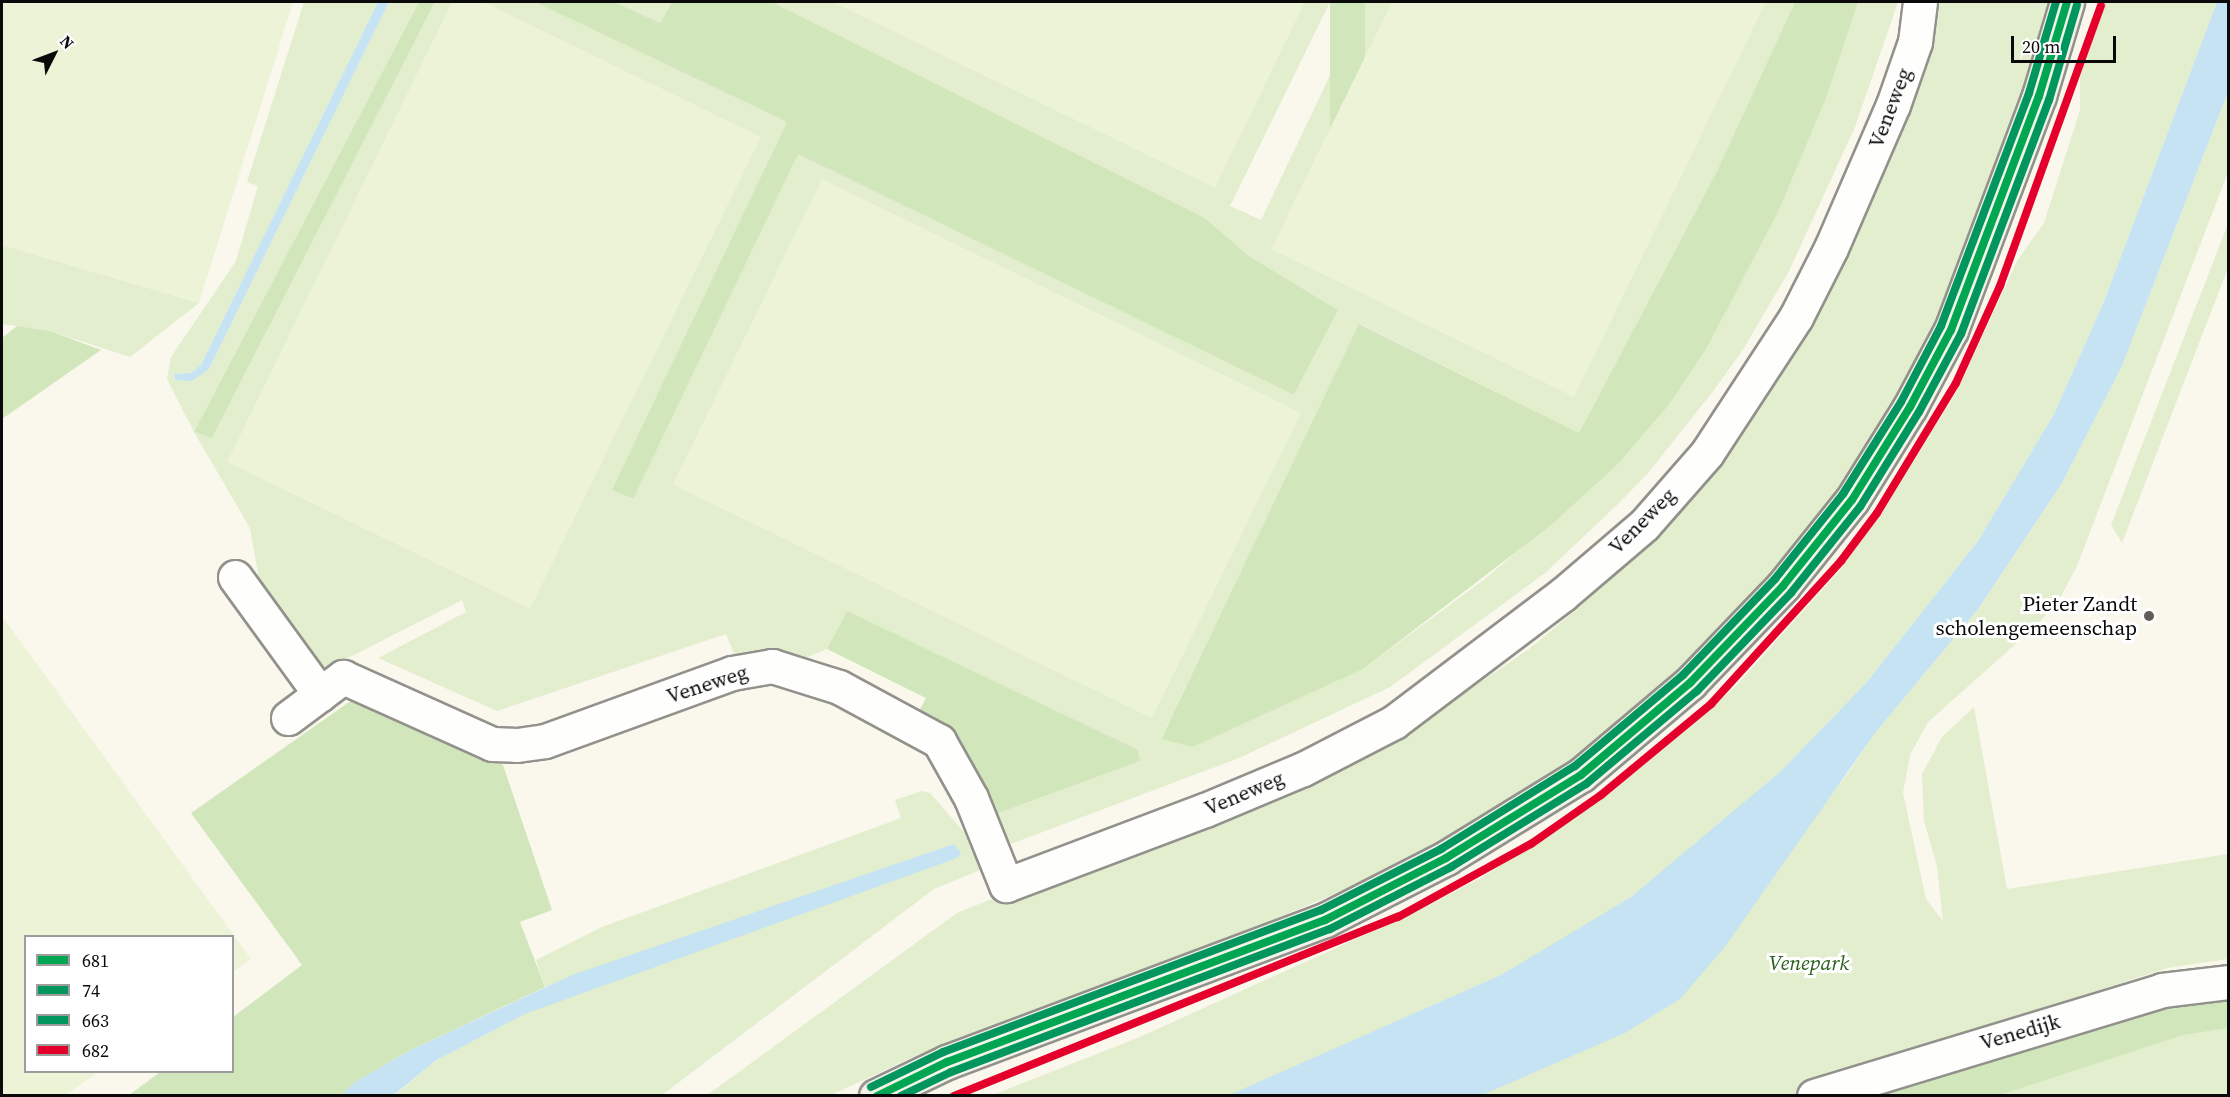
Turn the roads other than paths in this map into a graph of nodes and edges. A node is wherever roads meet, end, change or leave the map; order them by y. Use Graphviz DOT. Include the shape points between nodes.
graph roads {
  1 [pos="1920,2"];
  2 [pos="2067,2"];
  3 [pos="2091,2"];
  4 [pos="235,577"];
  5 [pos="320,694"];
  6 [pos="288,718"];
  7 [pos="2229,982"];
  8 [pos="876,1095"];
  9 [pos="925,1095"];
  10 [pos="1814,1095"];
  1 -- 5 [label="street, Veneweg" via="1915,42 1893,105 1831,248 1797,317 1707,453 1644,525 1562,595 1394,722 1303,769 1006,885 971,798 939,741 839,687 772,666 732,673 545,741 517,745 492,744 343,677"];
  2 -- 8 [label="main road" via="2039,96 1951,330 1910,407 1852,500 1783,586 1690,683 1581,775 1426,869 1325,920 947,1062"];
  3 -- 9 [label="main road" via="1990,282 1947,378 1869,508 1833,555 1704,696 1594,787 1525,835 1393,908"];
  4 -- 5 [label="street"];
  5 -- 6 [label="street, Veneweg"];
  7 -- 10 [label="street, Venedijk" via="2162,990"];
}
